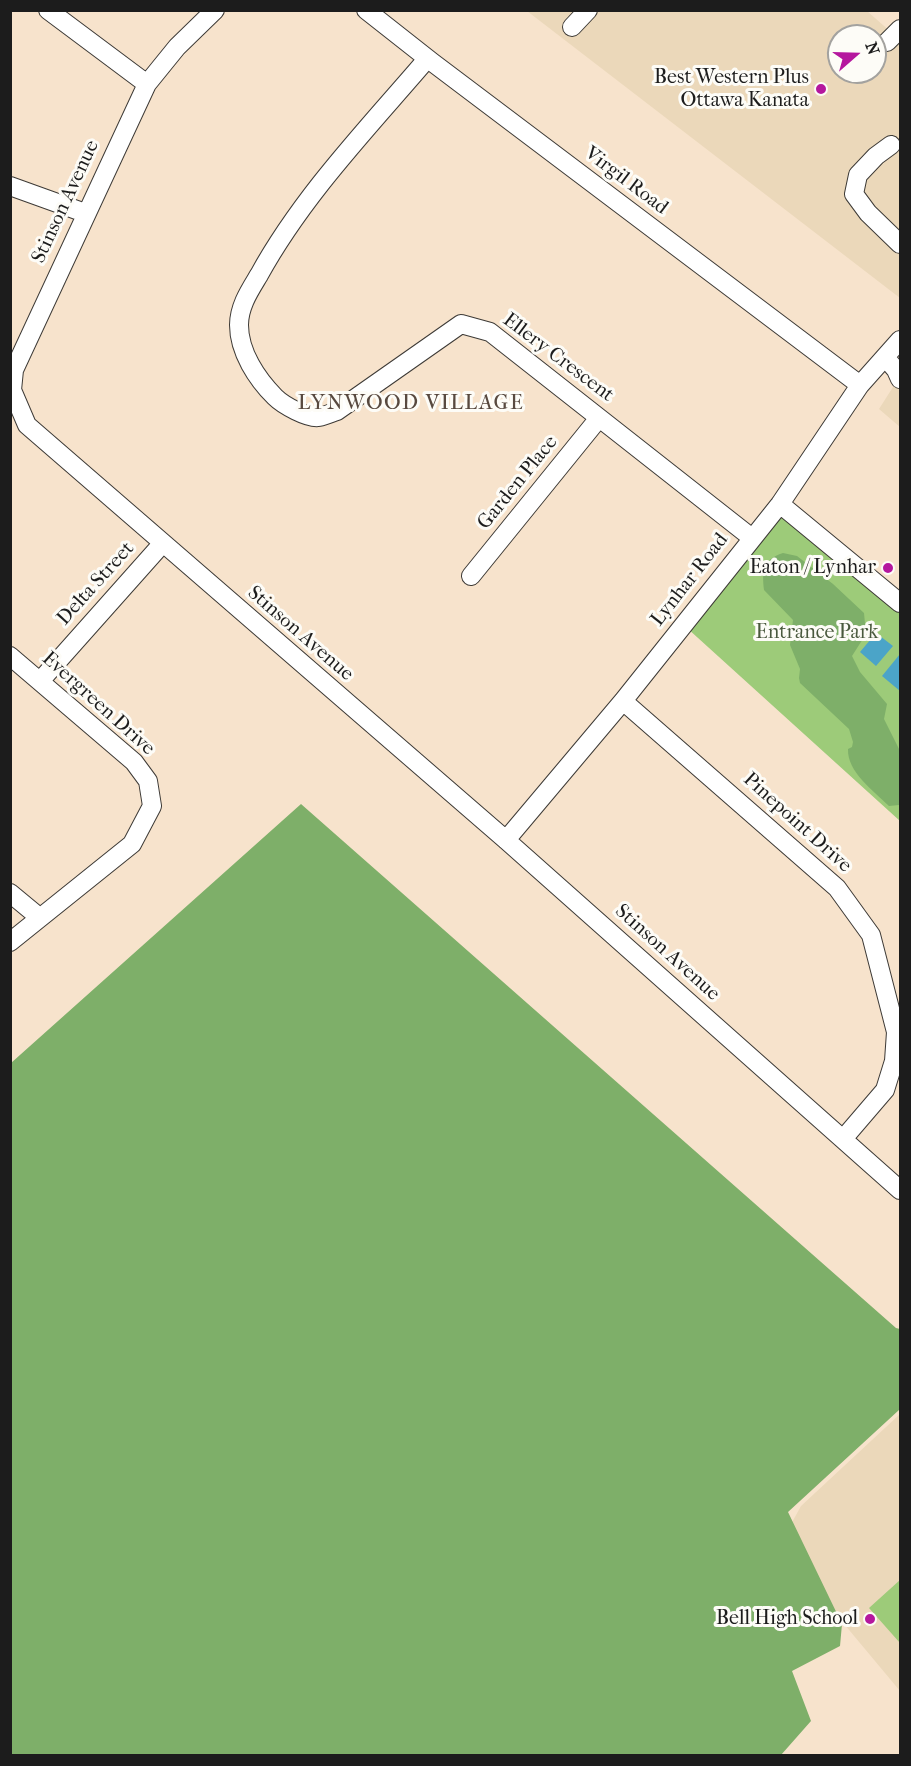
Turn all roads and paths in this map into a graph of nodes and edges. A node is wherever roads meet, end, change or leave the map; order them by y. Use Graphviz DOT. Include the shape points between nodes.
graph roads {
  1 [pos="48,10"];
  2 [pos="215,10"];
  3 [pos="366,10"];
  4 [pos="588,10"];
  5 [pos="572,27"];
  6 [pos="900,29"];
  7 [pos="887,42"];
  8 [pos="427,59"];
  9 [pos="147,84"];
  10 [pos="891,145"];
  11 [pos="10,186"];
  12 [pos="85,213"];
  13 [pos="900,244"];
  14 [pos="900,340"];
  15 [pos="885,357"];
  16 [pos="900,379"];
  17 [pos="860,385"];
  18 [pos="599,418"];
  19 [pos="780,504"];
  20 [pos="752,538"];
  21 [pos="162,544"];
  22 [pos="471,576"];
  23 [pos="900,603"];
  24 [pos="10,657"];
  25 [pos="41,681"];
  26 [pos="623,701"];
  27 [pos="506,840"];
  28 [pos="10,893"];
  29 [pos="39,918"];
  30 [pos="10,942"];
  31 [pos="843,1139"];
  32 [pos="900,1190"];
  1 -- 9 [label="street"];
  2 -- 9 [label="street, Stinson Avenue"];
  3 -- 8 [label="street, Virgil Road"];
  4 -- 5 [label="street"];
  6 -- 7 [label="street"];
  8 -- 17 [label="street, Virgil Road"];
  8 -- 18 [label="street, Ellery Crescent" via="297,212 270,255 243,303 239,324 241,342 251,365 278,400 318,417 337,411 461,324 490,332"];
  9 -- 12 [label="street, Stinson Avenue"];
  10 -- 13 [label="street" via="858,175 854,194"];
  11 -- 12 [label="street"];
  12 -- 21 [label="street, Stinson Avenue" via="14,370 12,390 27,425"];
  14 -- 15 [label="street, Lynhar Road"];
  15 -- 16 [label="street"];
  15 -- 17 [label="street, Lynhar Road"];
  17 -- 19 [label="street, Lynhar Road"];
  18 -- 20 [label="street, Ellery Crescent"];
  18 -- 22 [label="street, Garden Place"];
  19 -- 20 [label="street, Lynhar Road"];
  19 -- 23 [label="street"];
  20 -- 26 [label="street, Lynhar Road"];
  21 -- 25 [label="street, Delta Street"];
  21 -- 27 [label="street, Stinson Avenue"];
  24 -- 25 [label="street, Evergreen Drive"];
  25 -- 29 [label="street, Evergreen Drive" via="134,762 148,781 152,806 132,844"];
  26 -- 27 [label="street, Lynhar Road"];
  26 -- 31 [label="street, Pinepoint Drive" via="837,888 871,935 896,1032 894,1061 885,1090"];
  27 -- 31 [label="street, Stinson Avenue"];
  28 -- 29 [label="street"];
  29 -- 30 [label="street, Evergreen Drive"];
  31 -- 32 [label="street, Stinson Avenue"];
}
